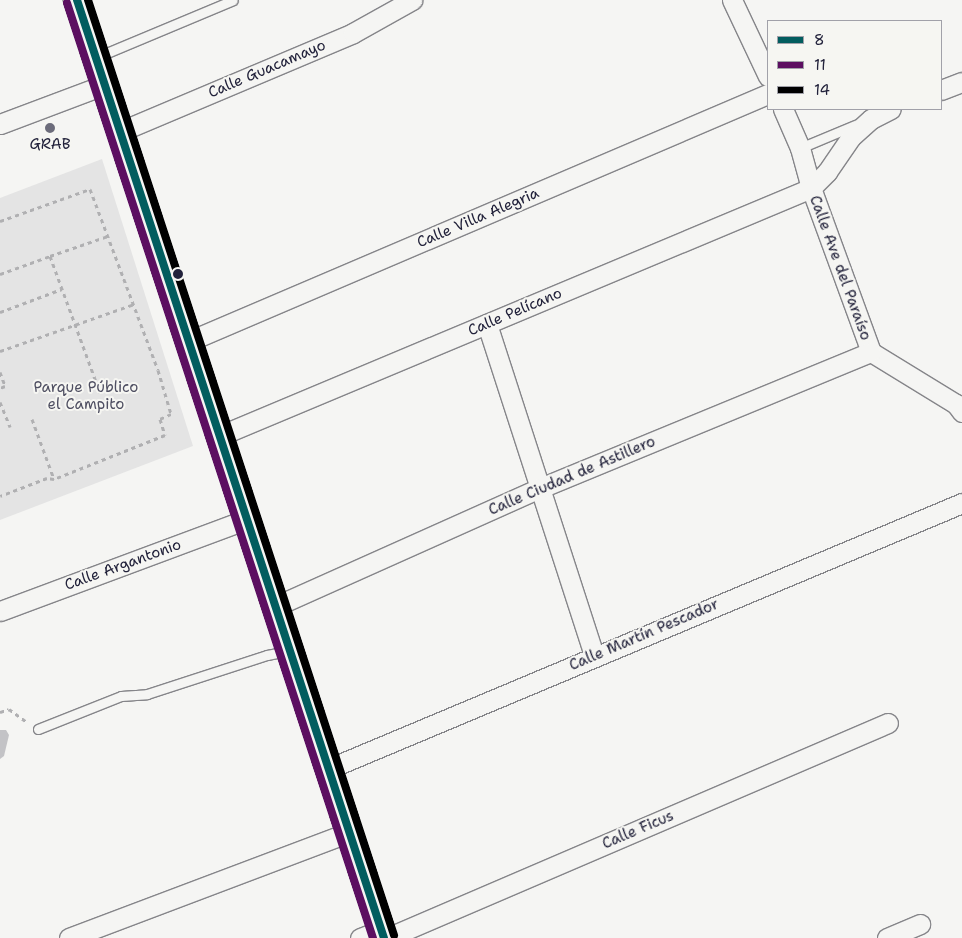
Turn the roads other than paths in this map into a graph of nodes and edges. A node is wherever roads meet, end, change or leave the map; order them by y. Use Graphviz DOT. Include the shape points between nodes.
graph roads {
  1 [pos="77,0"];
  2 [pos="233,0"];
  3 [pos="412,0"];
  4 [pos="732,0"];
  5 [pos="96,57"];
  6 [pos="767,74"];
  7 [pos="962,82"];
  8 [pos="104,85"];
  9 [pos="942,90"];
  10 [pos="767,94"];
  11 [pos="783,110"];
  12 [pos="889,110"];
  13 [pos="871,119"];
  14 [pos="0,124"];
  15 [pos="119,132"];
  16 [pos="800,148"];
  17 [pos="811,188"];
  18 [pos="487,324"];
  19 [pos="187,342"];
  20 [pos="872,352"];
  21 [pos="962,412"];
  22 [pos="219,436"];
  23 [pos="538,489"];
  24 [pos="962,503"];
  25 [pos="247,520"];
  26 [pos="276,606"];
  27 [pos="0,611"];
  28 [pos="291,651"];
  29 [pos="594,655"];
  30 [pos="888,723"];
  31 [pos="38,729"];
  32 [pos="328,769"];
  33 [pos="349,832"];
  34 [pos="920,924"];
  35 [pos="378,936"];
  36 [pos="69,938"];
  37 [pos="887,938"];
  1 -- 5 [label="street"];
  2 -- 5 [label="lane"];
  3 -- 15 [label="street, Calle Guacamayo" via="354,33"];
  4 -- 6 [label="street"];
  5 -- 8 [label="street"];
  7 -- 9 [label="street"];
  8 -- 14 [label="street"];
  8 -- 15 [label="street"];
  10 -- 19 [label="street, Calle Villa Alegria"];
  11 -- 16 [label="street, Calle Ave del Paraíso"];
  12 -- 13 [label="street"];
  13 -- 16 [label="lane"];
  13 -- 17 [label="street" via="852,137"];
  15 -- 19 [label="street"];
  16 -- 17 [label="street, Calle Ave del Paraíso"];
  17 -- 18 [label="street, Calle Pelícano"];
  17 -- 20 [label="street, Calle Ave del Paraíso"];
  18 -- 22 [label="street, Calle Pelícano"];
  18 -- 23 [label="street"];
  19 -- 22 [label="street"];
  20 -- 21 [label="street, Calle Ave del Paraíso" via="956,404"];
  20 -- 23 [label="street, Calle Ciudad de Astillero"];
  22 -- 25 [label="street"];
  23 -- 26 [label="street, Calle Ciudad de Astillero"];
  23 -- 29 [label="street"];
  24 -- 29 [label="street, Calle Martín Pescador"];
  25 -- 26 [label="street"];
  25 -- 27 [label="street, Calle Argantonio"];
  26 -- 28 [label="street"];
  28 -- 31 [label="lane" via="266,655 147,694 120,696"];
  28 -- 32 [label="street"];
  29 -- 32 [label="street, Calle Martín Pescador"];
  30 -- 35 [label="street, Calle Ficus"];
  32 -- 33 [label="street"];
  33 -- 35 [label="street"];
  33 -- 36 [label="street"];
  34 -- 37 [label="street"];
}
